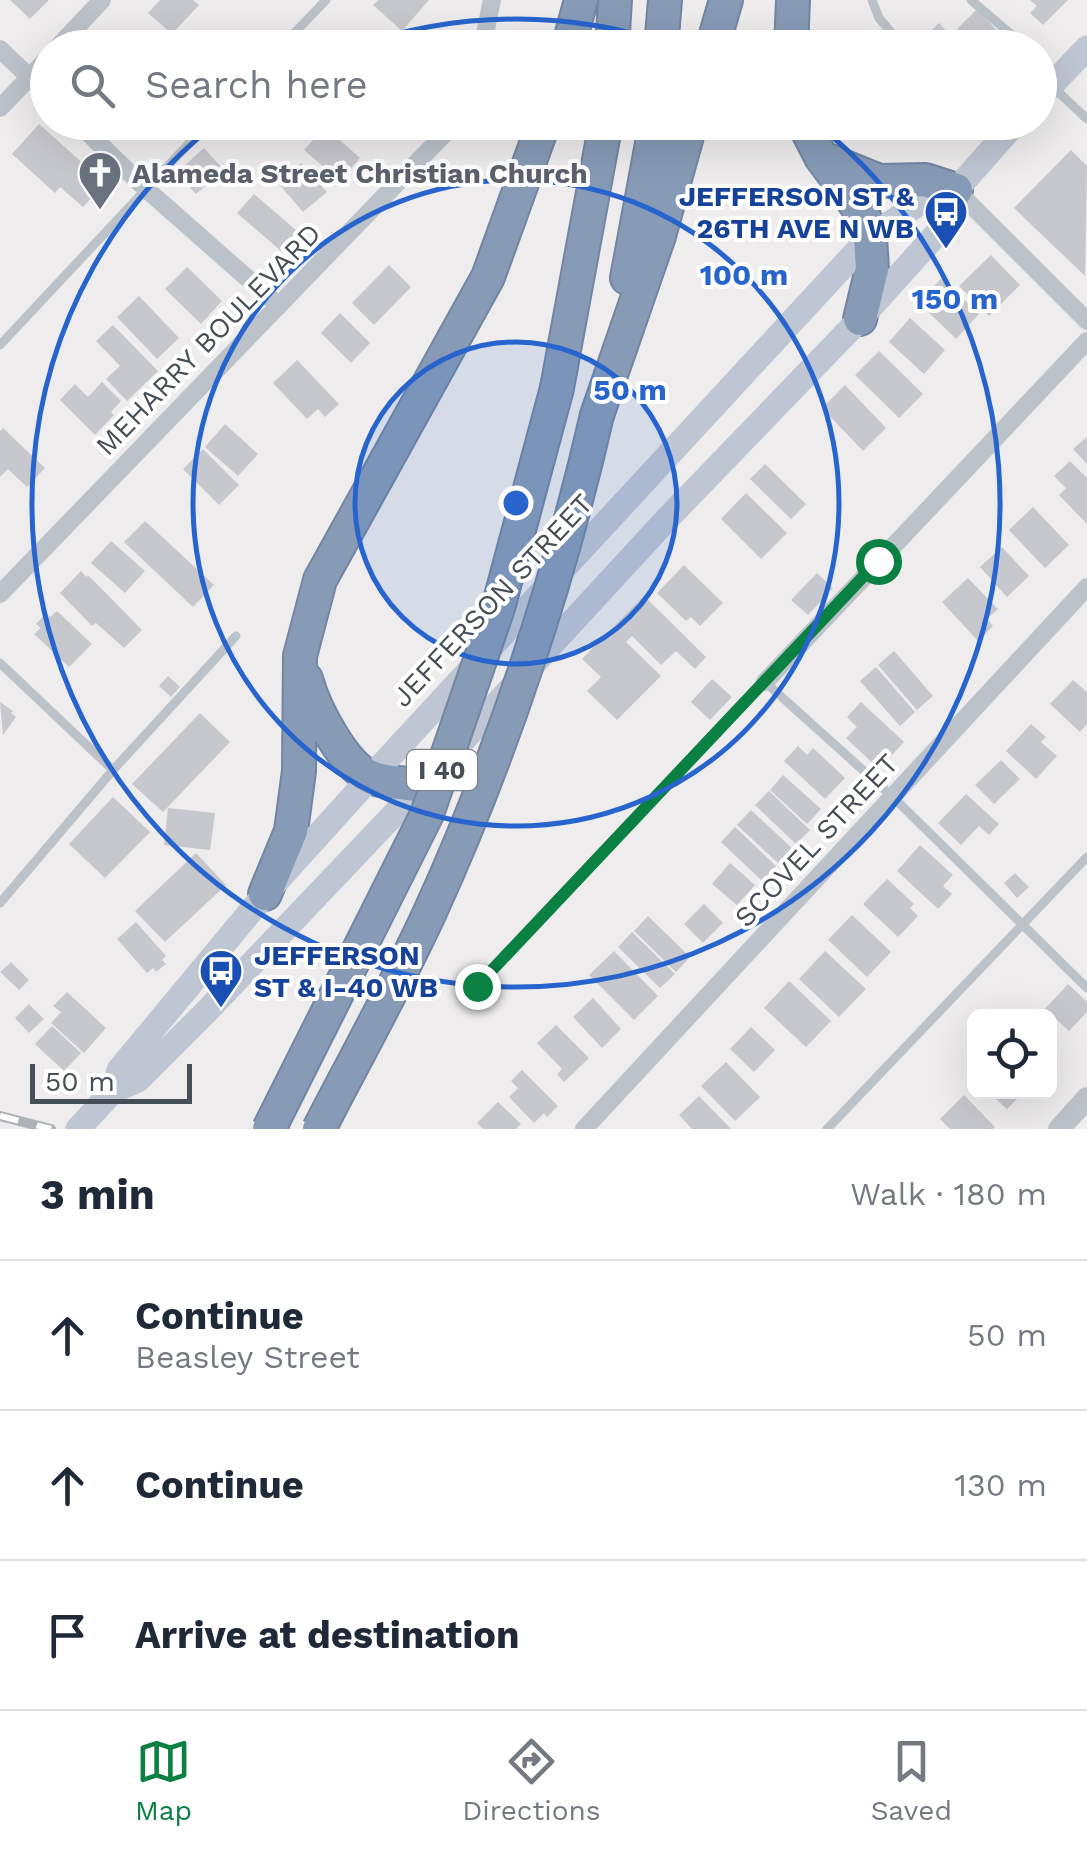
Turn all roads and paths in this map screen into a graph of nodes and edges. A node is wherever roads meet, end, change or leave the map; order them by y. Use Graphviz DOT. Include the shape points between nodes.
graph roads {
  1 [pos="102,0"];
  2 [pos="326,0"];
  3 [pos="492,0"];
  4 [pos="580,0"];
  5 [pos="615,0"];
  6 [pos="665,0"];
  7 [pos="726,0"];
  8 [pos="793,0"];
  9 [pos="872,0"];
  10 [pos="970,0"];
  11 [pos="74,30"];
  12 [pos="297,30"];
  13 [pos="486,30"];
  14 [pos="572,30"];
  15 [pos="613,30"];
  16 [pos="663,30"];
  17 [pos="717,30"];
  18 [pos="792,30"];
  19 [pos="888,30"];
  20 [pos="1006,30"];
  21 [pos="1087,48"];
  22 [pos="0,49"];
  23 [pos="1057,72"];
  24 [pos="30,77"];
  25 [pos="1057,90"];
  26 [pos="0,108"];
  27 [pos="1087,120"];
  28 [pos="95,140"];
  29 [pos="192,140"];
  30 [pos="439,140"];
  31 [pos="537,140"];
  32 [pos="603,140"];
  33 [pos="653,140"];
  34 [pos="686,140"];
  35 [pos="812,140"];
  36 [pos="990,140"];
  37 [pos="821,157"];
  38 [pos="146,189"];
  39 [pos="956,190"];
  40 [pos="870,238"];
  41 [pos="278,306"];
  42 [pos="860,319"];
  43 [pos="1087,320"];
  44 [pos="1087,341"];
  45 [pos="0,345"];
  46 [pos="608,376"];
  47 [pos="1087,587"];
  48 [pos="0,594"];
  49 [pos="236,636"];
  50 [pos="300,656"];
  51 [pos="0,663"];
  52 [pos="765,682"];
  53 [pos="114,770"];
  54 [pos="370,778"];
  55 [pos="422,786"];
  56 [pos="894,798"];
  57 [pos="1087,857"];
  58 [pos="266,894"];
  59 [pos="0,903"];
  60 [pos="1022,925"];
  61 [pos="477,986"];
  62 [pos="1087,988"];
  63 [pos="113,1091"];
  64 [pos="1087,1098"];
  65 [pos="78,1129"];
  66 [pos="269,1129"];
  67 [pos="320,1129"];
  68 [pos="584,1129"];
  69 [pos="826,1129"];
  70 [pos="1058,1129"];
  1 -- 11 [label="street"];
  2 -- 12 [label="lane"];
  3 -- 13 [label="street"];
  4 -- 14 [label="highway"];
  5 -- 15 [label="highway"];
  6 -- 16 [label="highway"];
  7 -- 17 [label="highway"];
  8 -- 18 [label="highway"];
  9 -- 19 [label="lane"];
  10 -- 20 [label="lane"];
  21 -- 23 [label="main road"];
  22 -- 24 [label="street"];
  24 -- 26 [label="street"];
  25 -- 27 [label="lane"];
  28 -- 38 [label="street"];
  29 -- 38 [label="lane"];
  30 -- 41 [label="street, MEHARRY BOULEVARD"];
  31 -- 50 [label="highway" via="488,277 320,580"];
  32 -- 66 [label="highway, I 40, bridge" via="557,388 498,608 426,814"];
  33 -- 46 [label="highway, I 40"];
  34 -- 46 [label="highway"];
  35 -- 37 [label="highway"];
  36 -- 39 [label="main road, JEFFERSON STREET"];
  37 -- 39 [label="highway" via="878,181 924,180"];
  37 -- 40 [label="highway" via="864,216"];
  38 -- 41 [label="street"];
  38 -- 45 [label="lane"];
  39 -- 40 [label="main road, JEFFERSON STREET" via="927,198"];
  39 -- 42 [label="main road, JEFFERSON STREET" via="951,218"];
  39 -- 43 [label="street"];
  40 -- 42 [label="highway" via="872,268"];
  40 -- 54 [label="main road, JEFFERSON STREET"];
  41 -- 48 [label="street, MEHARRY BOULEVARD"];
  42 -- 55 [label="main road, JEFFERSON STREET"];
  44 -- 52 [label="street"];
  46 -- 67 [label="highway, I 40, bridge" via="575,512 509,715 430,912"];
  47 -- 56 [label="street, SCOVEL STREET"];
  49 -- 53 [label="lane"];
  50 -- 54 [label="highway" via="313,706 339,748"];
  50 -- 58 [label="highway" via="300,771 291,830"];
  51 -- 53 [label="lane"];
  52 -- 56 [label="lane"];
  52 -- 61 [label="lane"];
  53 -- 59 [label="lane"];
  54 -- 55 [label="highway"];
  54 -- 58 [label="main road, JEFFERSON STREET"];
  55 -- 63 [label="main road, JEFFERSON STREET" via="138,1080"];
  56 -- 60 [label="lane"];
  56 -- 68 [label="street, SCOVEL STREET"];
  57 -- 60 [label="lane"];
  58 -- 63 [label="main road, JEFFERSON STREET" via="119,1070"];
  60 -- 62 [label="lane"];
  60 -- 69 [label="lane"];
  63 -- 65 [label="main road, JEFFERSON STREET"];
  64 -- 70 [label="street"];
}
